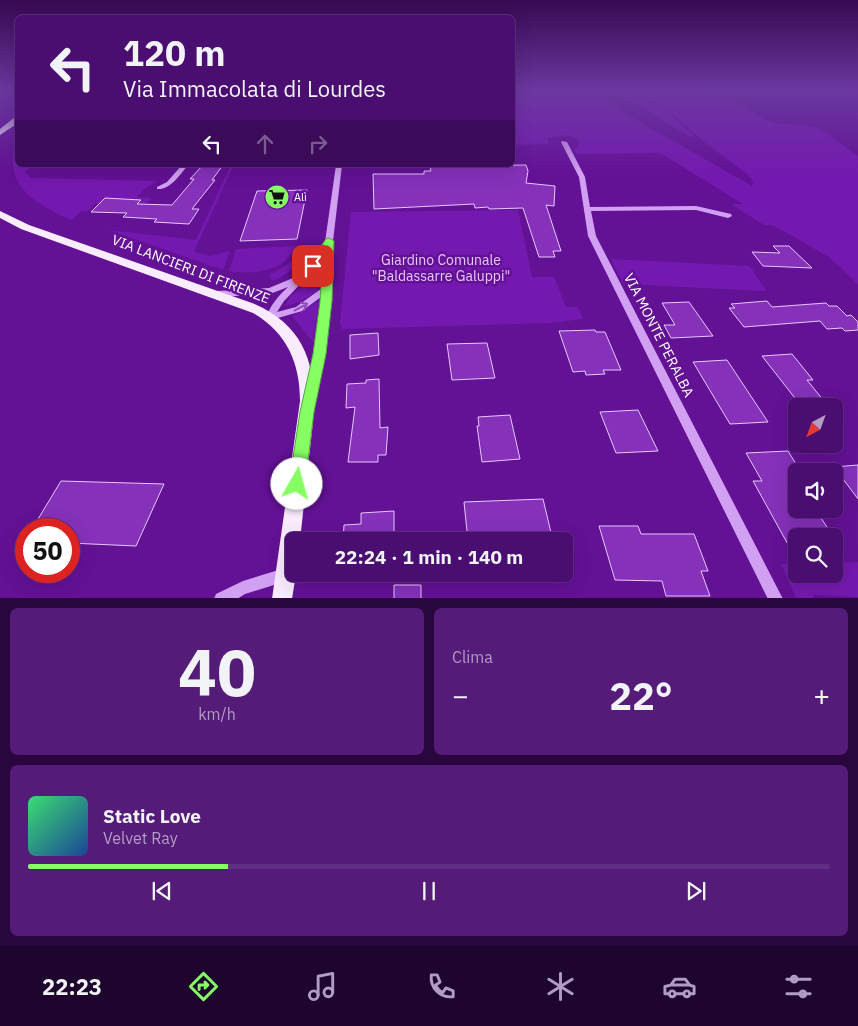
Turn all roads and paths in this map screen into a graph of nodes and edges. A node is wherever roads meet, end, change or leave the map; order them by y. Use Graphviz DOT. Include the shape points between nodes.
graph roads {
  1 [pos="15,121"];
  2 [pos="0,133"];
  3 [pos="564,142"];
  4 [pos="184,167"];
  5 [pos="339,167"];
  6 [pos="159,188"];
  7 [pos="587,209"];
  8 [pos="0,214"];
  9 [pos="728,216"];
  10 [pos="329,241"];
  11 [pos="305,275"];
  12 [pos="327,289"];
  13 [pos="217,294"];
  14 [pos="271,317"];
  15 [pos="307,412"];
  16 [pos="292,532"];
  17 [pos="285,575"];
  18 [pos="285,581"];
  19 [pos="221,598"];
  20 [pos="282,598"];
  21 [pos="776,598"];
  1 -- 2 [label="main road"];
  3 -- 7 [label="street, VIA MONTE PERALBA" via="582,177"];
  4 -- 6 [label="street" via="169,183"];
  5 -- 10 [label="street"];
  7 -- 9 [label="street" via="696,208"];
  7 -- 21 [label="street, VIA MONTE PERALBA" via="592,236"];
  8 -- 13 [label="main road, VIA LANCIERI DI FIRENZE" via="26,227"];
  10 -- 11 [label="street"];
  10 -- 12 [label="street"];
  11 -- 13 [label="street" via="270,291"];
  11 -- 14 [label="street" via="279,300"];
  14 -- 12 [label="street, one-way" via="299,308"];
  12 -- 15 [label="street" via="320,354"];
  13 -- 14 [label="main road, VIA LANCIERI DI FIRENZE"];
  14 -- 15 [label="main road, VIA LANCIERI DI FIRENZE" via="288,333 302,360"];
  15 -- 16 [label="main road, VIA LANCIERI DI FIRENZE"];
  17 -- 19 [label="street"];
  18 -- 20 [label="main road, VIA LANCIERI DI FIRENZE"];
}
